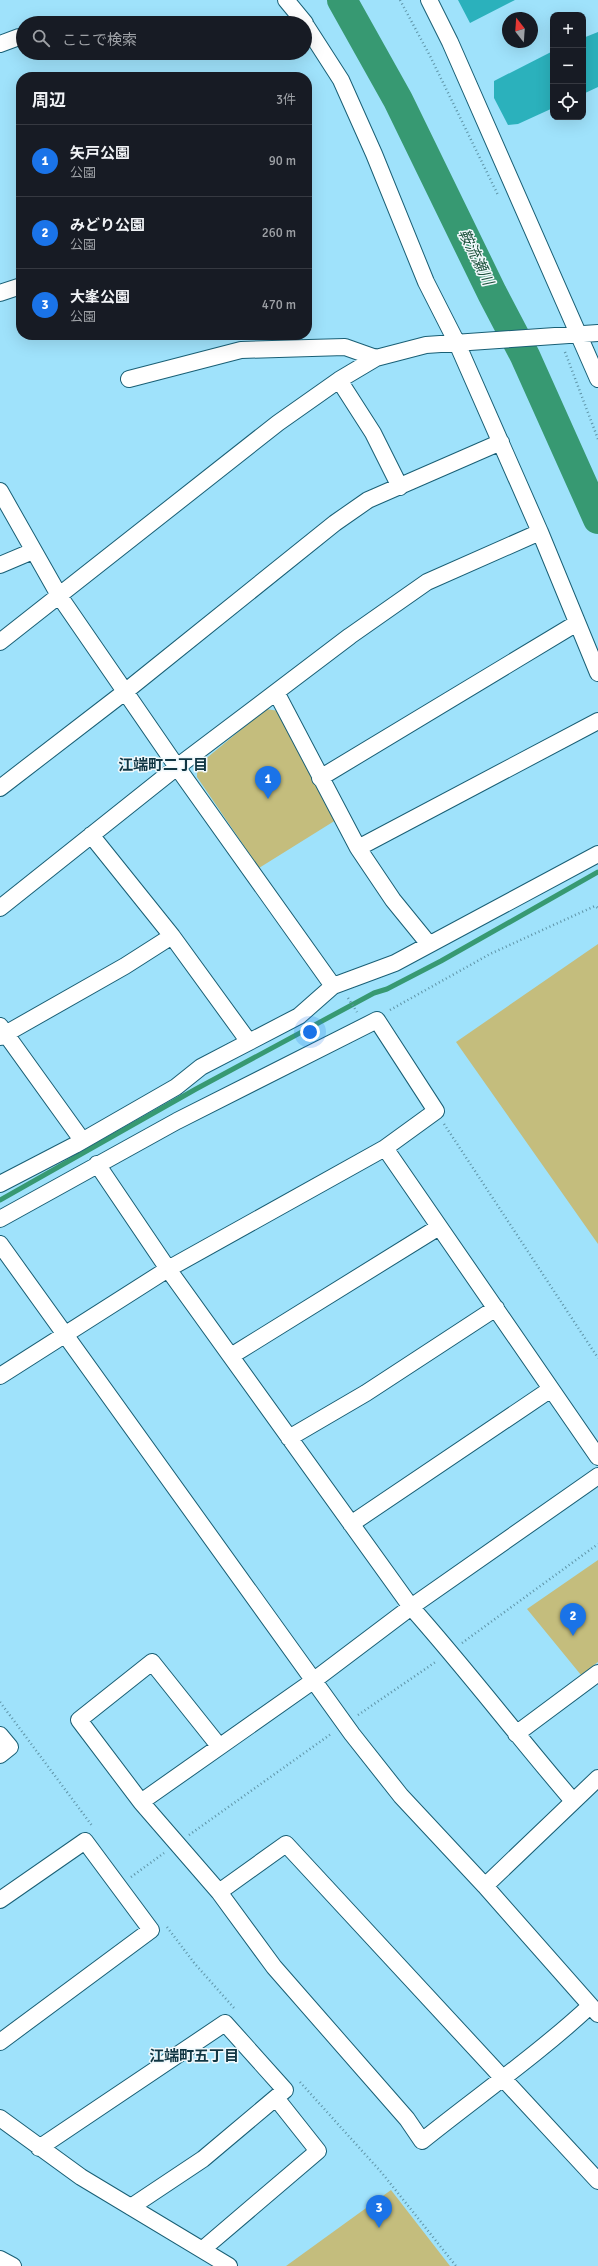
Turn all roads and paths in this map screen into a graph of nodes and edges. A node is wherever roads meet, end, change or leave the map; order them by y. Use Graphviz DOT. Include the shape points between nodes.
graph roads {
  1 [pos="286,0"];
  2 [pos="400,0"];
  3 [pos="429,0"];
  4 [pos="299,16"];
  5 [pos="312,34"];
  6 [pos="16,38"];
  7 [pos="0,44"];
  8 [pos="501,202"];
  9 [pos="16,288"];
  10 [pos="0,293"];
  11 [pos="598,333"];
  12 [pos="580,334"];
  13 [pos="559,335"];
  14 [pos="461,341"];
  15 [pos="376,358"];
  16 [pos="129,379"];
  17 [pos="598,379"];
  18 [pos="339,380"];
  19 [pos="598,439"];
  20 [pos="501,442"];
  21 [pos="400,487"];
  22 [pos="0,491"];
  23 [pos="540,532"];
  24 [pos="33,551"];
  25 [pos="0,565"];
  26 [pos="60,597"];
  27 [pos="577,623"];
  28 [pos="0,642"];
  29 [pos="598,673"];
  30 [pos="126,691"];
  31 [pos="276,692"];
  32 [pos="598,721"];
  33 [pos="177,767"];
  34 [pos="320,778"];
  35 [pos="0,788"];
  36 [pos="91,835"];
  37 [pos="358,848"];
  38 [pos="598,854"];
  39 [pos="0,908"];
  40 [pos="598,908"];
  41 [pos="172,936"];
  42 [pos="428,943"];
  43 [pos="338,989"];
  44 [pos="358,1014"];
  45 [pos="377,1020"];
  46 [pos="2,1032"];
  47 [pos="249,1042"];
  48 [pos="436,1112"];
  49 [pos="82,1140"];
  50 [pos="385,1148"];
  51 [pos="97,1164"];
  52 [pos="0,1184"];
  53 [pos="0,1219"];
  54 [pos="440,1227"];
  55 [pos="0,1244"];
  56 [pos="168,1269"];
  57 [pos="496,1308"];
  58 [pos="66,1334"];
  59 [pos="230,1356"];
  60 [pos="598,1358"];
  61 [pos="0,1376"];
  62 [pos="551,1389"];
  63 [pos="289,1438"];
  64 [pos="598,1457"];
  65 [pos="598,1476"];
  66 [pos="351,1524"];
  67 [pos="598,1544"];
  68 [pos="411,1607"];
  69 [pos="450,1652"];
  70 [pos="598,1673"];
  71 [pos="313,1681"];
  72 [pos="0,1702"];
  73 [pos="356,1716"];
  74 [pos="331,1734"];
  75 [pos="516,1734"];
  76 [pos="0,1735"];
  77 [pos="219,1746"];
  78 [pos="0,1755"];
  79 [pos="598,1778"];
  80 [pos="573,1801"];
  81 [pos="142,1802"];
  82 [pos="98,1833"];
  83 [pos="189,1835"];
  84 [pos="164,1853"];
  85 [pos="126,1871"];
  86 [pos="130,1877"];
  87 [pos="135,1883"];
  88 [pos="485,1886"];
  89 [pos="219,1892"];
  90 [pos="0,1900"];
  91 [pos="162,1920"];
  92 [pos="236,2010"];
  93 [pos="594,2010"];
  94 [pos="0,2042"];
  95 [pos="504,2079"];
  96 [pos="299,2080"];
  97 [pos="276,2098"];
  98 [pos="0,2118"];
  99 [pos="39,2148"];
  100 [pos="598,2181"];
  101 [pos="131,2207"];
  102 [pos="202,2249"];
  103 [pos="0,2259"];
  104 [pos="12,2266"];
  105 [pos="229,2266"];
  106 [pos="456,2266"];
  1 -- 4 [label="street"];
  2 -- 8 [label="path"];
  3 -- 12 [label="street" via="454,50"];
  5 -- 14 [label="street" via="341,80 426,282"];
  6 -- 7 [label="street"];
  9 -- 10 [label="street"];
  11 -- 12 [label="street"];
  12 -- 13 [label="street"];
  12 -- 17 [label="street"];
  13 -- 14 [label="street"];
  13 -- 19 [label="path"];
  14 -- 15 [label="street" via="426,345"];
  14 -- 20 [label="street"];
  15 -- 16 [label="street" via="345,347 240,350"];
  15 -- 18 [label="street"];
  18 -- 21 [label="street" via="373,433"];
  18 -- 26 [label="street" via="278,423"];
  20 -- 21 [label="street"];
  20 -- 23 [label="street"];
  21 -- 30 [label="street" via="368,500 335,523"];
  22 -- 24 [label="street"];
  23 -- 27 [label="street"];
  23 -- 31 [label="street" via="427,582"];
  24 -- 25 [label="street"];
  24 -- 26 [label="street"];
  26 -- 28 [label="street"];
  26 -- 30 [label="street"];
  27 -- 29 [label="street"];
  27 -- 34 [label="street"];
  30 -- 33 [label="street"];
  30 -- 35 [label="street"];
  31 -- 33 [label="street"];
  31 -- 34 [label="street"];
  32 -- 37 [label="street"];
  33 -- 36 [label="street"];
  33 -- 43 [label="street"];
  34 -- 37 [label="street"];
  36 -- 39 [label="street"];
  36 -- 41 [label="street"];
  37 -- 42 [label="street" via="393,900"];
  38 -- 42 [label="street"];
  40 -- 45 [label="path" via="595,906 490,954 398,1004"];
  41 -- 46 [label="street" via="125,966"];
  41 -- 47 [label="street"];
  42 -- 43 [label="street" via="394,963"];
  43 -- 44 [label="path"];
  43 -- 47 [label="street" via="299,1016"];
  45 -- 48 [label="street"];
  45 -- 51 [label="street"];
  46 -- 49 [label="street"];
  47 -- 49 [label="street" via="201,1067 176,1087"];
  48 -- 50 [label="street"];
  48 -- 60 [label="path"];
  49 -- 52 [label="street"];
  50 -- 54 [label="street"];
  50 -- 56 [label="street"];
  51 -- 53 [label="street"];
  51 -- 56 [label="street"];
  54 -- 57 [label="street"];
  54 -- 59 [label="street"];
  55 -- 58 [label="street"];
  56 -- 58 [label="street"];
  56 -- 59 [label="street"];
  57 -- 62 [label="street"];
  57 -- 63 [label="street" via="366,1393"];
  58 -- 61 [label="street"];
  58 -- 71 [label="street"];
  59 -- 63 [label="street"];
  62 -- 64 [label="street"];
  62 -- 66 [label="street"];
  63 -- 66 [label="street"];
  65 -- 68 [label="street"];
  66 -- 68 [label="street"];
  67 -- 69 [label="path"];
  68 -- 69 [label="street"];
  68 -- 71 [label="street"];
  69 -- 73 [label="path"];
  69 -- 75 [label="street"];
  70 -- 75 [label="street"];
  71 -- 77 [label="street"];
  71 -- 88 [label="street" via="401,1796"];
  72 -- 82 [label="path"];
  74 -- 83 [label="path"];
  75 -- 80 [label="street"];
  76 -- 78 [label="street" via="10,1747"];
  77 -- 81 [label="street"];
  77 -- 81 [label="street" via="152,1662 79,1720"];
  79 -- 80 [label="street"];
  80 -- 88 [label="street"];
  81 -- 89 [label="street"];
  84 -- 86 [label="path"];
  85 -- 86 [label="path"];
  86 -- 87 [label="path"];
  88 -- 93 [label="street"];
  89 -- 95 [label="street" via="286,1844"];
  89 -- 95 [label="street" via="274,1967 407,2120 422,2141"];
  90 -- 94 [label="street" via="85,1841 151,1930"];
  91 -- 92 [label="path" via="195,1964"];
  93 -- 95 [label="street"];
  95 -- 100 [label="street"];
  96 -- 106 [label="path" via="382,2173"];
  97 -- 99 [label="street" via="285,2090 225,2023"];
  97 -- 101 [label="street" via="202,2159"];
  97 -- 102 [label="street" via="318,2151"];
  98 -- 99 [label="street"];
  99 -- 101 [label="street"];
  101 -- 102 [label="street"];
  102 -- 105 [label="street"];
  103 -- 104 [label="street"];
}
